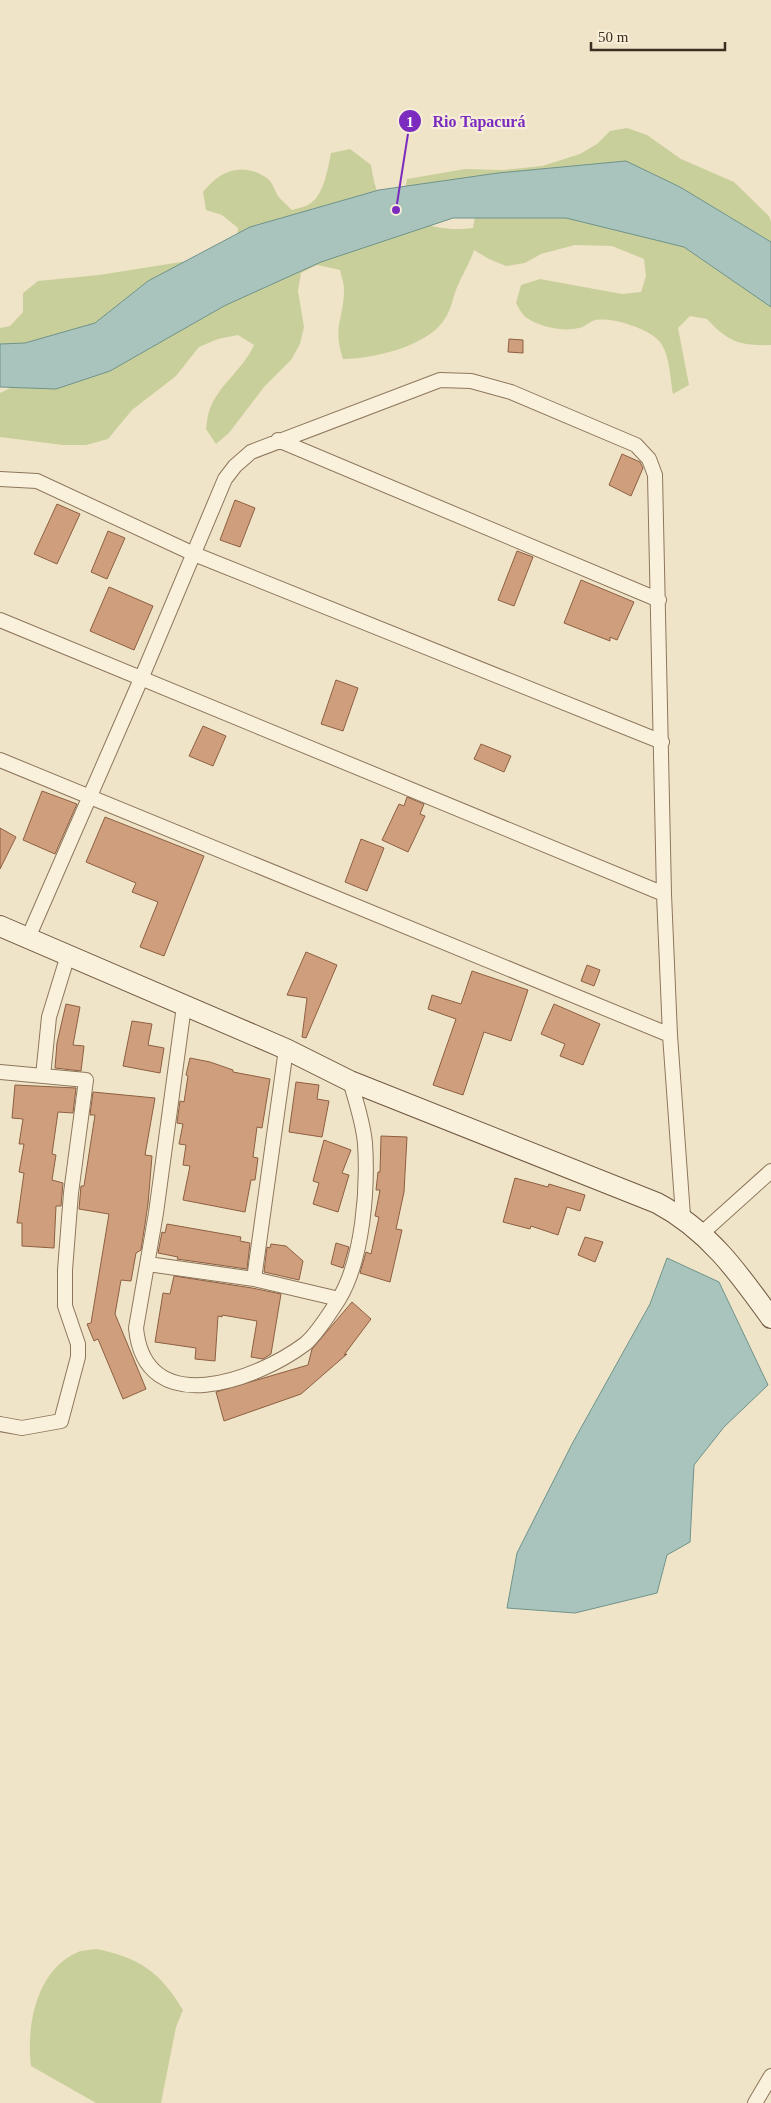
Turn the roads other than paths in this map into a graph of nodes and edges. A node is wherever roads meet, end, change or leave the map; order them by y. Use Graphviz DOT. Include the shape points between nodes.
graph roads {
  1 [pos="278,440"];
  2 [pos="0,479"];
  3 [pos="194,554"];
  4 [pos="659,600"];
  5 [pos="0,620"];
  6 [pos="141,679"];
  7 [pos="662,742"];
  8 [pos="0,760"];
  9 [pos="89,797"];
  10 [pos="664,894"];
  11 [pos="0,926"];
  12 [pos="28,938"];
  13 [pos="68,955"];
  14 [pos="184,1006"];
  15 [pos="670,1035"];
  16 [pos="286,1049"];
  17 [pos="0,1072"];
  18 [pos="43,1076"];
  19 [pos="350,1081"];
  20 [pos="771,1171"];
  21 [pos="683,1216"];
  22 [pos="701,1234"];
  23 [pos="148,1264"];
  24 [pos="254,1279"];
  25 [pos="339,1298"];
  26 [pos="771,1318"];
  27 [pos="0,1424"];
  28 [pos="771,2076"];
  29 [pos="756,2103"];
  1 -- 3 [label="street" via="251,452 234,466 225,479"];
  1 -- 4 [label="street"];
  1 -- 4 [label="street" via="440,380 471,381 529,400 636,445 648,459 655,475"];
  2 -- 3 [label="street" via="37,481"];
  3 -- 6 [label="street"];
  3 -- 7 [label="street"];
  4 -- 7 [label="street"];
  5 -- 6 [label="street"];
  6 -- 9 [label="street"];
  6 -- 10 [label="street"];
  7 -- 10 [label="street"];
  8 -- 9 [label="street"];
  9 -- 12 [label="street"];
  9 -- 15 [label="street"];
  10 -- 15 [label="street"];
  11 -- 12 [label="main road"];
  12 -- 13 [label="main road"];
  13 -- 14 [label="main road"];
  13 -- 18 [label="street" via="49,1017"];
  14 -- 16 [label="main road"];
  14 -- 23 [label="street"];
  15 -- 21 [label="street"];
  16 -- 19 [label="main road"];
  16 -- 24 [label="street"];
  17 -- 18 [label="street"];
  18 -- 27 [label="street" via="86,1080 65,1270 65,1306 78,1344 78,1357 60,1421 22,1428"];
  19 -- 21 [label="main road"];
  19 -- 25 [label="street" via="360,1113 365,1169 358,1244"];
  20 -- 22 [label="street"];
  21 -- 22 [label="main road"];
  22 -- 26 [label="main road" via="731,1263"];
  23 -- 24 [label="street"];
  23 -- 25 [label="street" via="136,1328 139,1348 155,1373 177,1385 214,1385 261,1370 306,1343"];
  24 -- 25 [label="street"];
  28 -- 29 [label="street"];
}
